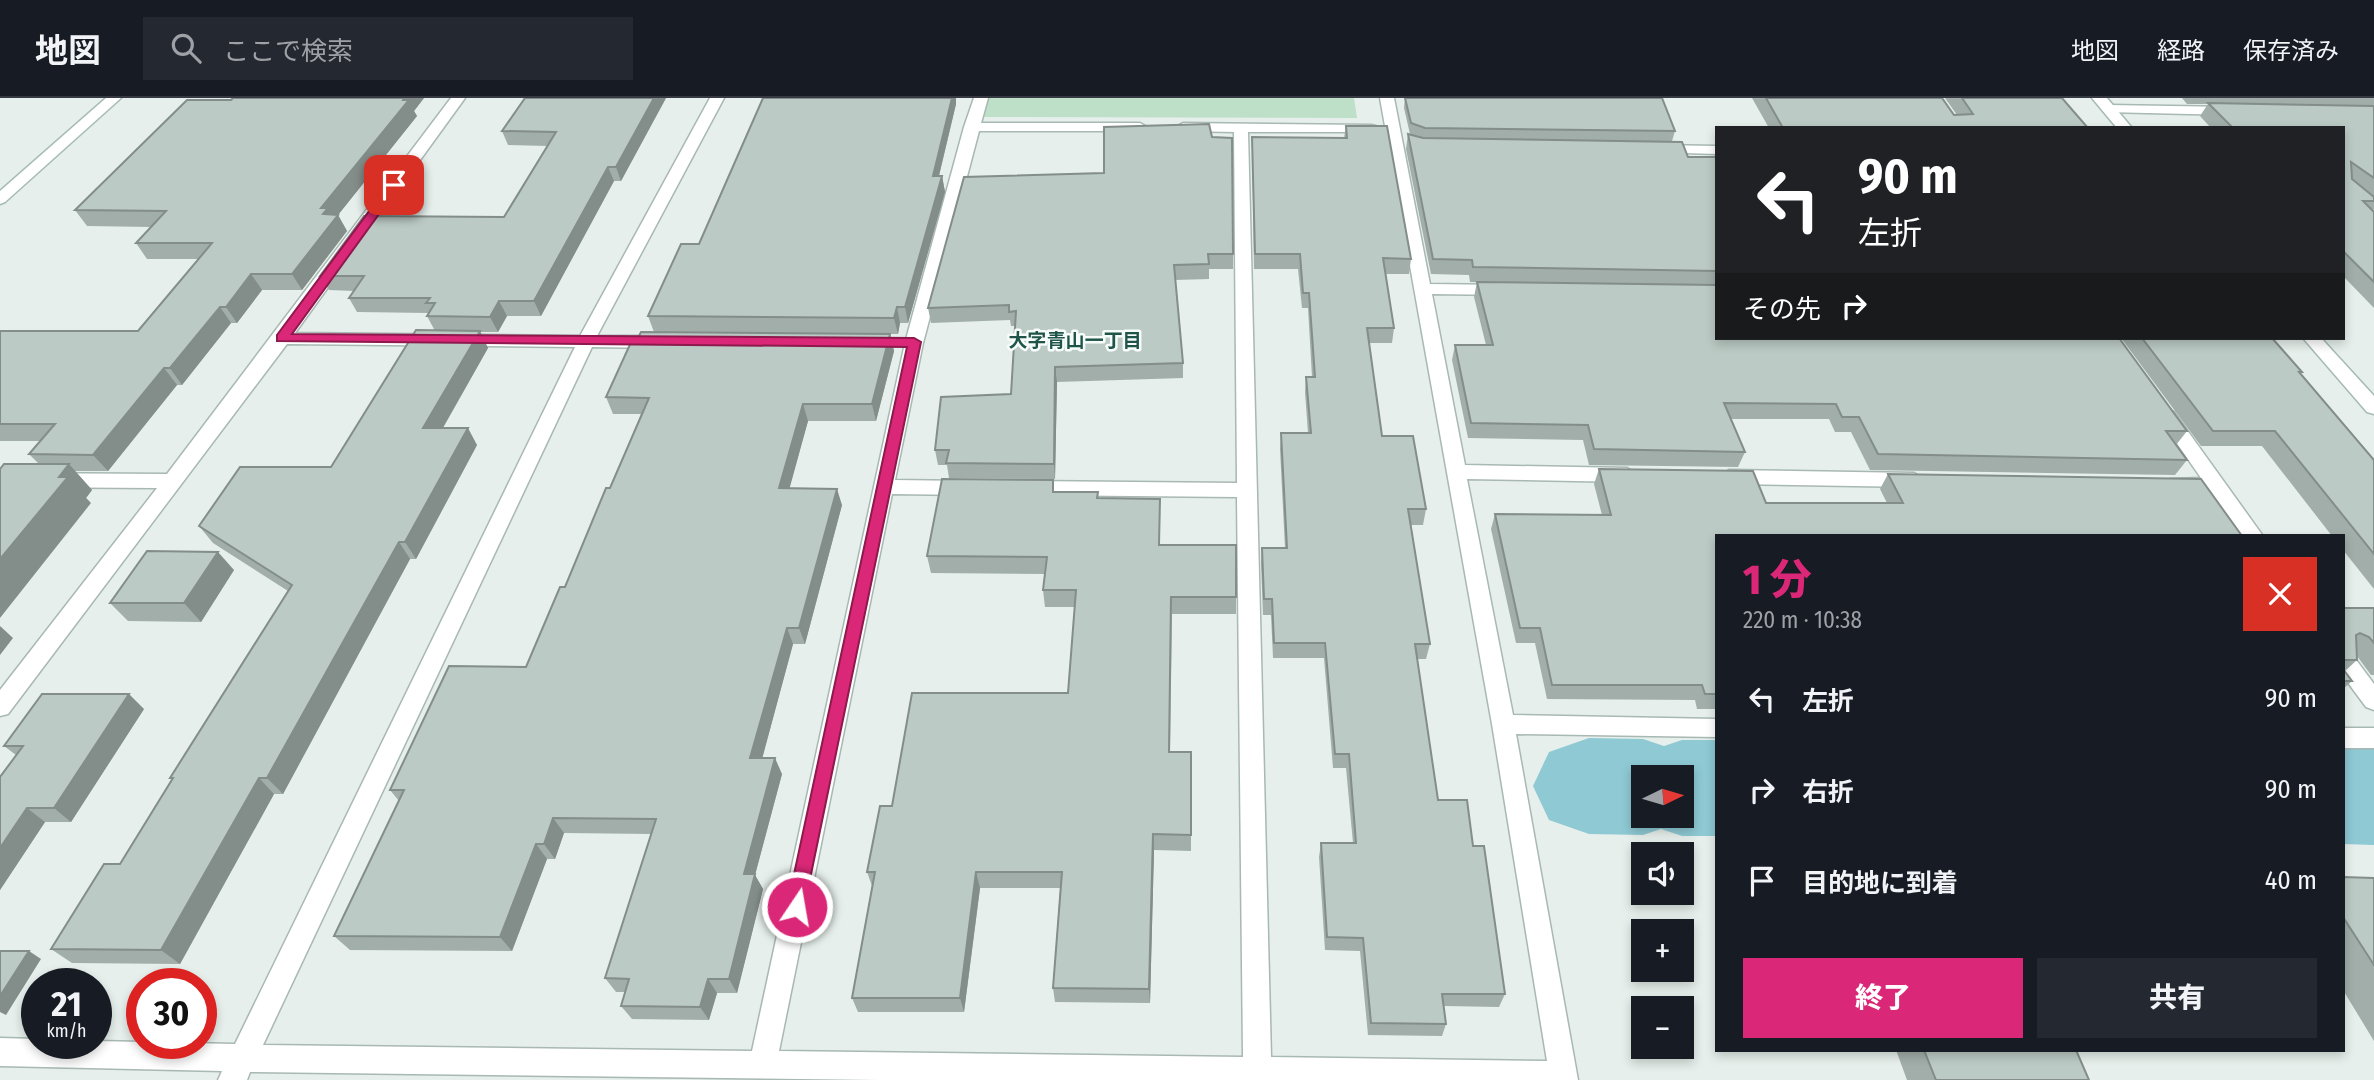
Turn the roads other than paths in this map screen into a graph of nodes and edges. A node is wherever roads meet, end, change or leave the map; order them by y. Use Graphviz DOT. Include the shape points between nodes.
graph roads {
  1 [pos="114,98"];
  2 [pos="458,98"];
  3 [pos="717,98"];
  4 [pos="981,98"];
  5 [pos="1387,98"];
  6 [pos="2104,104"];
  7 [pos="2245,111"];
  8 [pos="2123,126"];
  9 [pos="971,127"];
  10 [pos="1241,128"];
  11 [pos="1403,140"];
  12 [pos="1636,149"];
  13 [pos="1715,150"];
  14 [pos="0,200"];
  15 [pos="1421,289"];
  16 [pos="1529,290"];
  17 [pos="282,338"];
  18 [pos="2314,340"];
  19 [pos="586,341"];
  20 [pos="682,342"];
  21 [pos="2159,405"];
  22 [pos="2374,408"];
  23 [pos="1455,472"];
  24 [pos="1649,475"];
  25 [pos="1704,476"];
  26 [pos="0,480"];
  27 [pos="1940,480"];
  28 [pos="173,481"];
  29 [pos="2161,484"];
  30 [pos="2217,485"];
  31 [pos="885,487"];
  32 [pos="982,488"];
  33 [pos="1010,488"];
  34 [pos="1247,490"];
  35 [pos="2252,534"];
  36 [pos="2345,662"];
  37 [pos="2374,701"];
  38 [pos="0,707"];
  39 [pos="1503,724"];
  40 [pos="1715,727"];
  41 [pos="2345,738"];
  42 [pos="2374,738"];
  43 [pos="0,1052"];
  44 [pos="764,1064"];
  45 [pos="237,1069"];
  46 [pos="1257,1071"];
  47 [pos="1564,1078"];
  1 -- 14 [label="street"];
  2 -- 17 [label="street"];
  3 -- 19 [label="street"];
  4 -- 9 [label="street"];
  5 -- 11 [label="street"];
  6 -- 7 [label="street"];
  6 -- 8 [label="street"];
  9 -- 10 [label="street"];
  9 -- 31 [label="street" via="907,342"];
  10 -- 11 [label="street" via="1369,128"];
  10 -- 34 [label="street"];
  11 -- 15 [label="street"];
  12 -- 13 [label="street"];
  15 -- 16 [label="street"];
  15 -- 23 [label="street"];
  17 -- 19 [label="street"];
  17 -- 28 [label="street"];
  18 -- 22 [label="street"];
  19 -- 20 [label="street"];
  19 -- 45 [label="street"];
  21 -- 30 [label="street"];
  23 -- 24 [label="street"];
  23 -- 39 [label="street"];
  25 -- 27 [label="street"];
  26 -- 28 [label="street"];
  28 -- 38 [label="street"];
  29 -- 30 [label="street"];
  30 -- 35 [label="street"];
  31 -- 32 [label="street"];
  31 -- 44 [label="street"];
  33 -- 34 [label="street"];
  34 -- 46 [label="street"];
  36 -- 37 [label="street"];
  39 -- 40 [label="street"];
  39 -- 47 [label="street"];
  41 -- 42 [label="street"];
  43 -- 45 [label="street"];
  44 -- 45 [label="street"];
  44 -- 46 [label="street"];
  46 -- 47 [label="street"];
}
